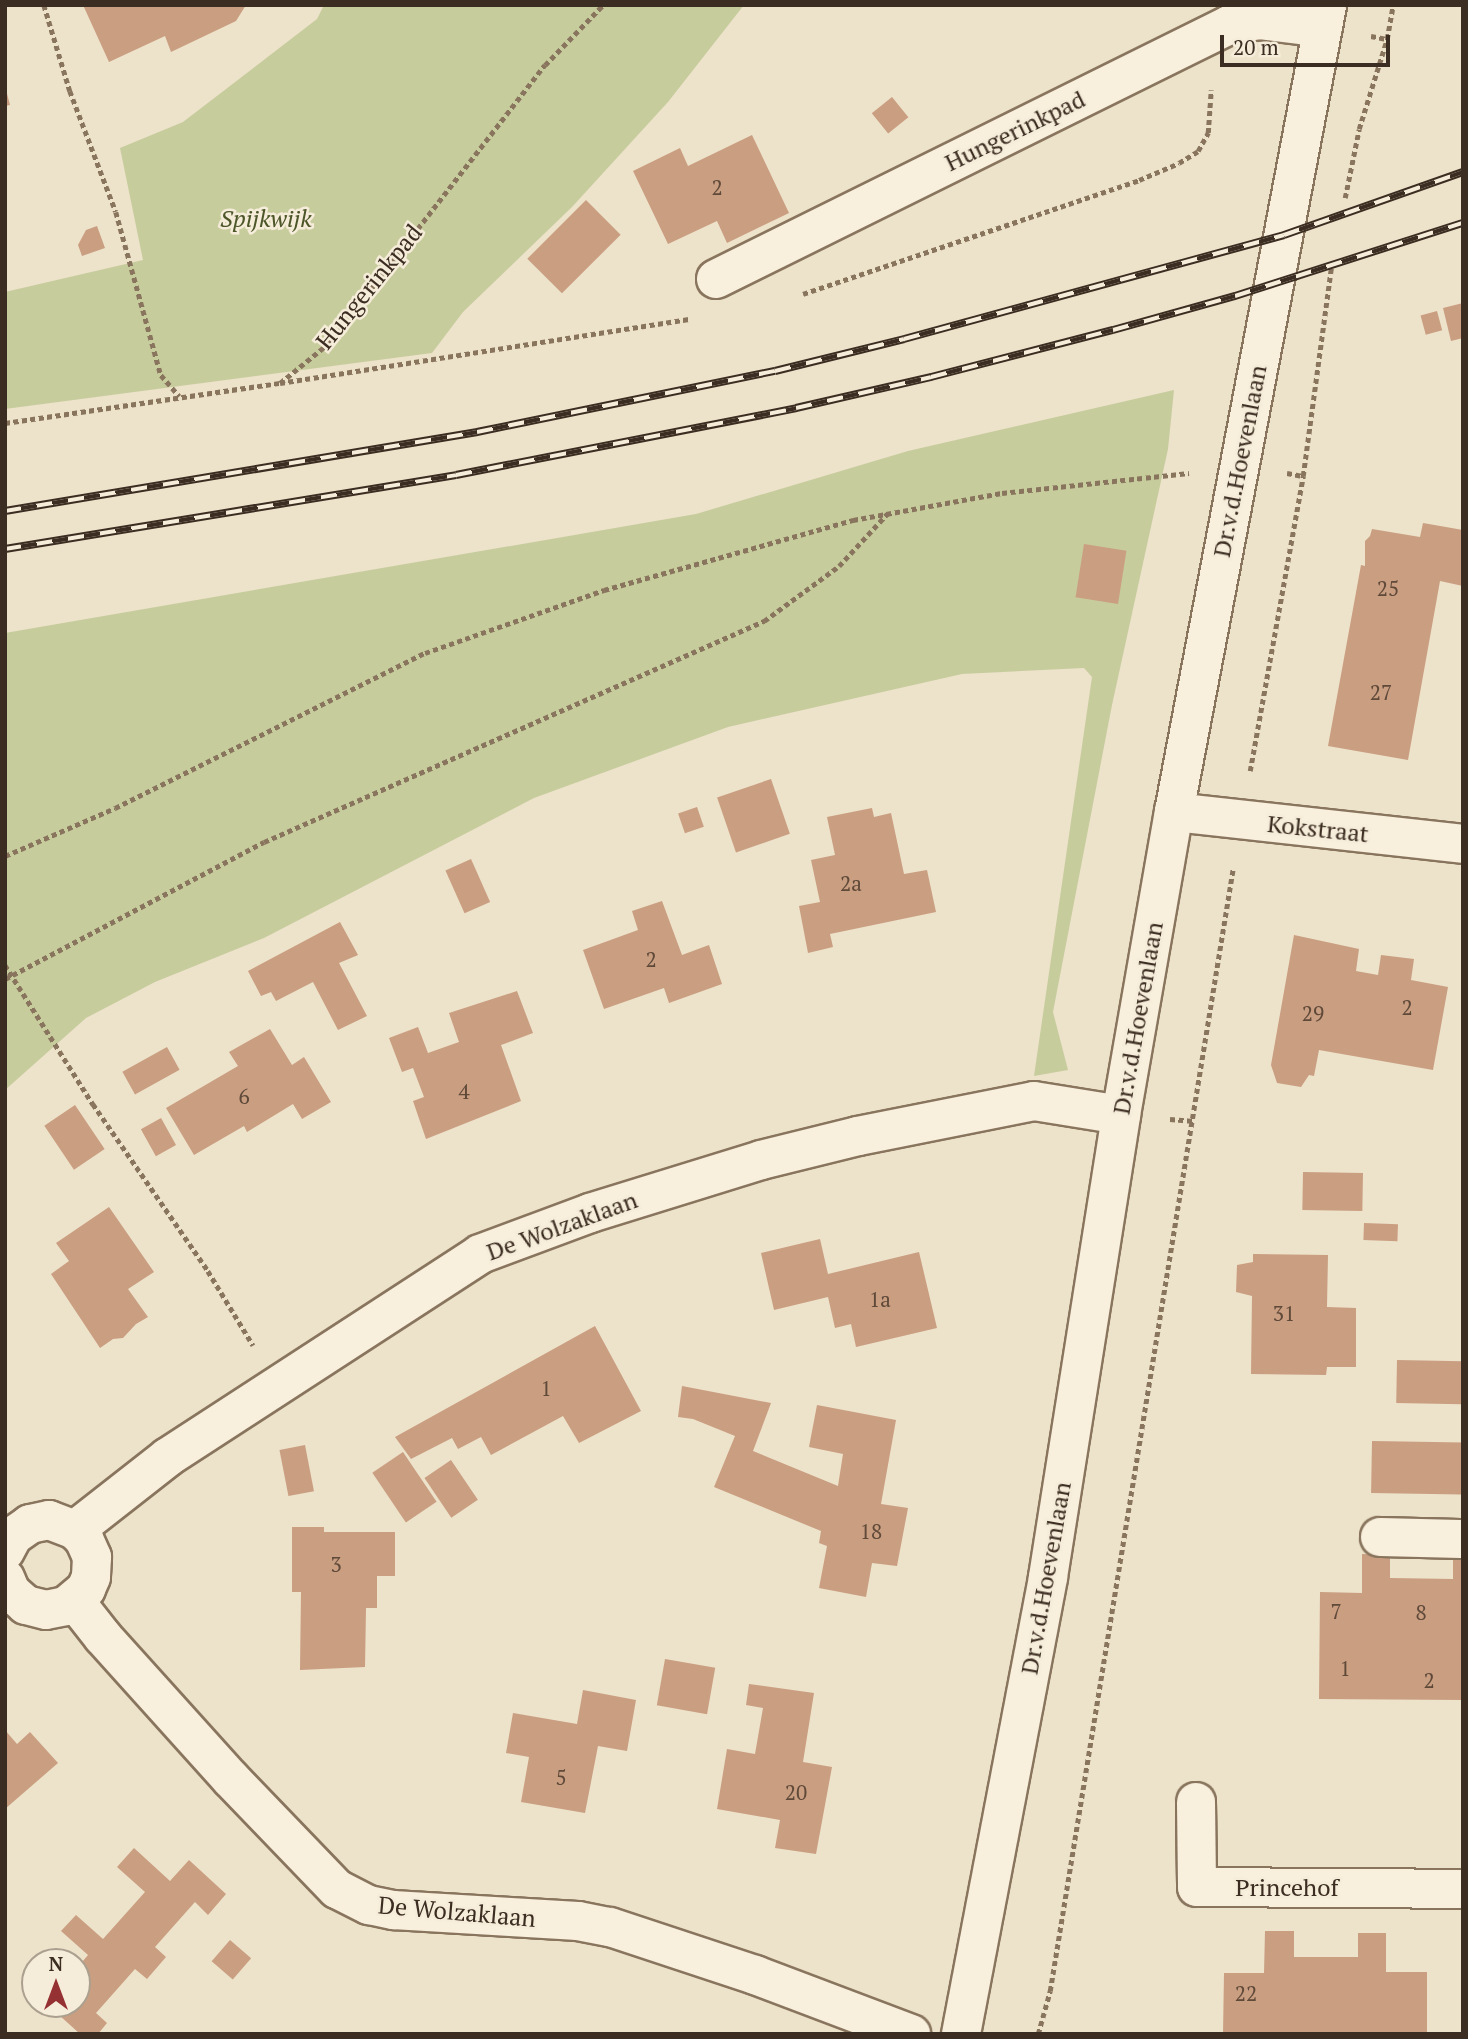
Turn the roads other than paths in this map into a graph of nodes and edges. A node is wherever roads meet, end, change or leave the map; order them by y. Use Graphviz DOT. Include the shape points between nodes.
graph roads {
  1 [pos="1325,17"];
  2 [pos="716,279"];
  3 [pos="1174,812"];
  4 [pos="1463,845"];
  5 [pos="1121,1115"];
  6 [pos="75,1530"];
  7 [pos="1380,1537"];
  8 [pos="1463,1539"];
  9 [pos="5,1551"];
  10 [pos="5,1578"];
  11 [pos="74,1600"];
  12 [pos="1196,1802"];
  13 [pos="1463,1888"];
  14 [pos="911,2034"];
  15 [pos="961,2034"];
  1 -- 2 [label="street, Hungerinkpad" via="1229,25"];
  1 -- 3 [label="street, Dr.v.d.Hoevenlaan"];
  3 -- 4 [label="street, Kokstraat"];
  3 -- 5 [label="street, Dr.v.d.Hoevenlaan"];
  5 -- 6 [label="street, De Wolzaklaan" via="1034,1101 846,1139 603,1209 480,1254 167,1457"];
  5 -- 15 [label="street, Dr.v.d.Hoevenlaan" via="1048,1577"];
  6 -- 9 [label="street" via="49,1520 30,1524 13,1536"];
  6 -- 11 [label="street" via="92,1557 86,1589"];
  7 -- 8 [label="street"];
  10 -- 11 [label="street" via="11,1592 26,1605 46,1610"];
  11 -- 14 [label="street, De Wolzaklaan" via="221,1768 337,1889 369,1905 393,1910 610,1927"];
  12 -- 13 [label="street, Princehof" via="1197,1887"];
}
